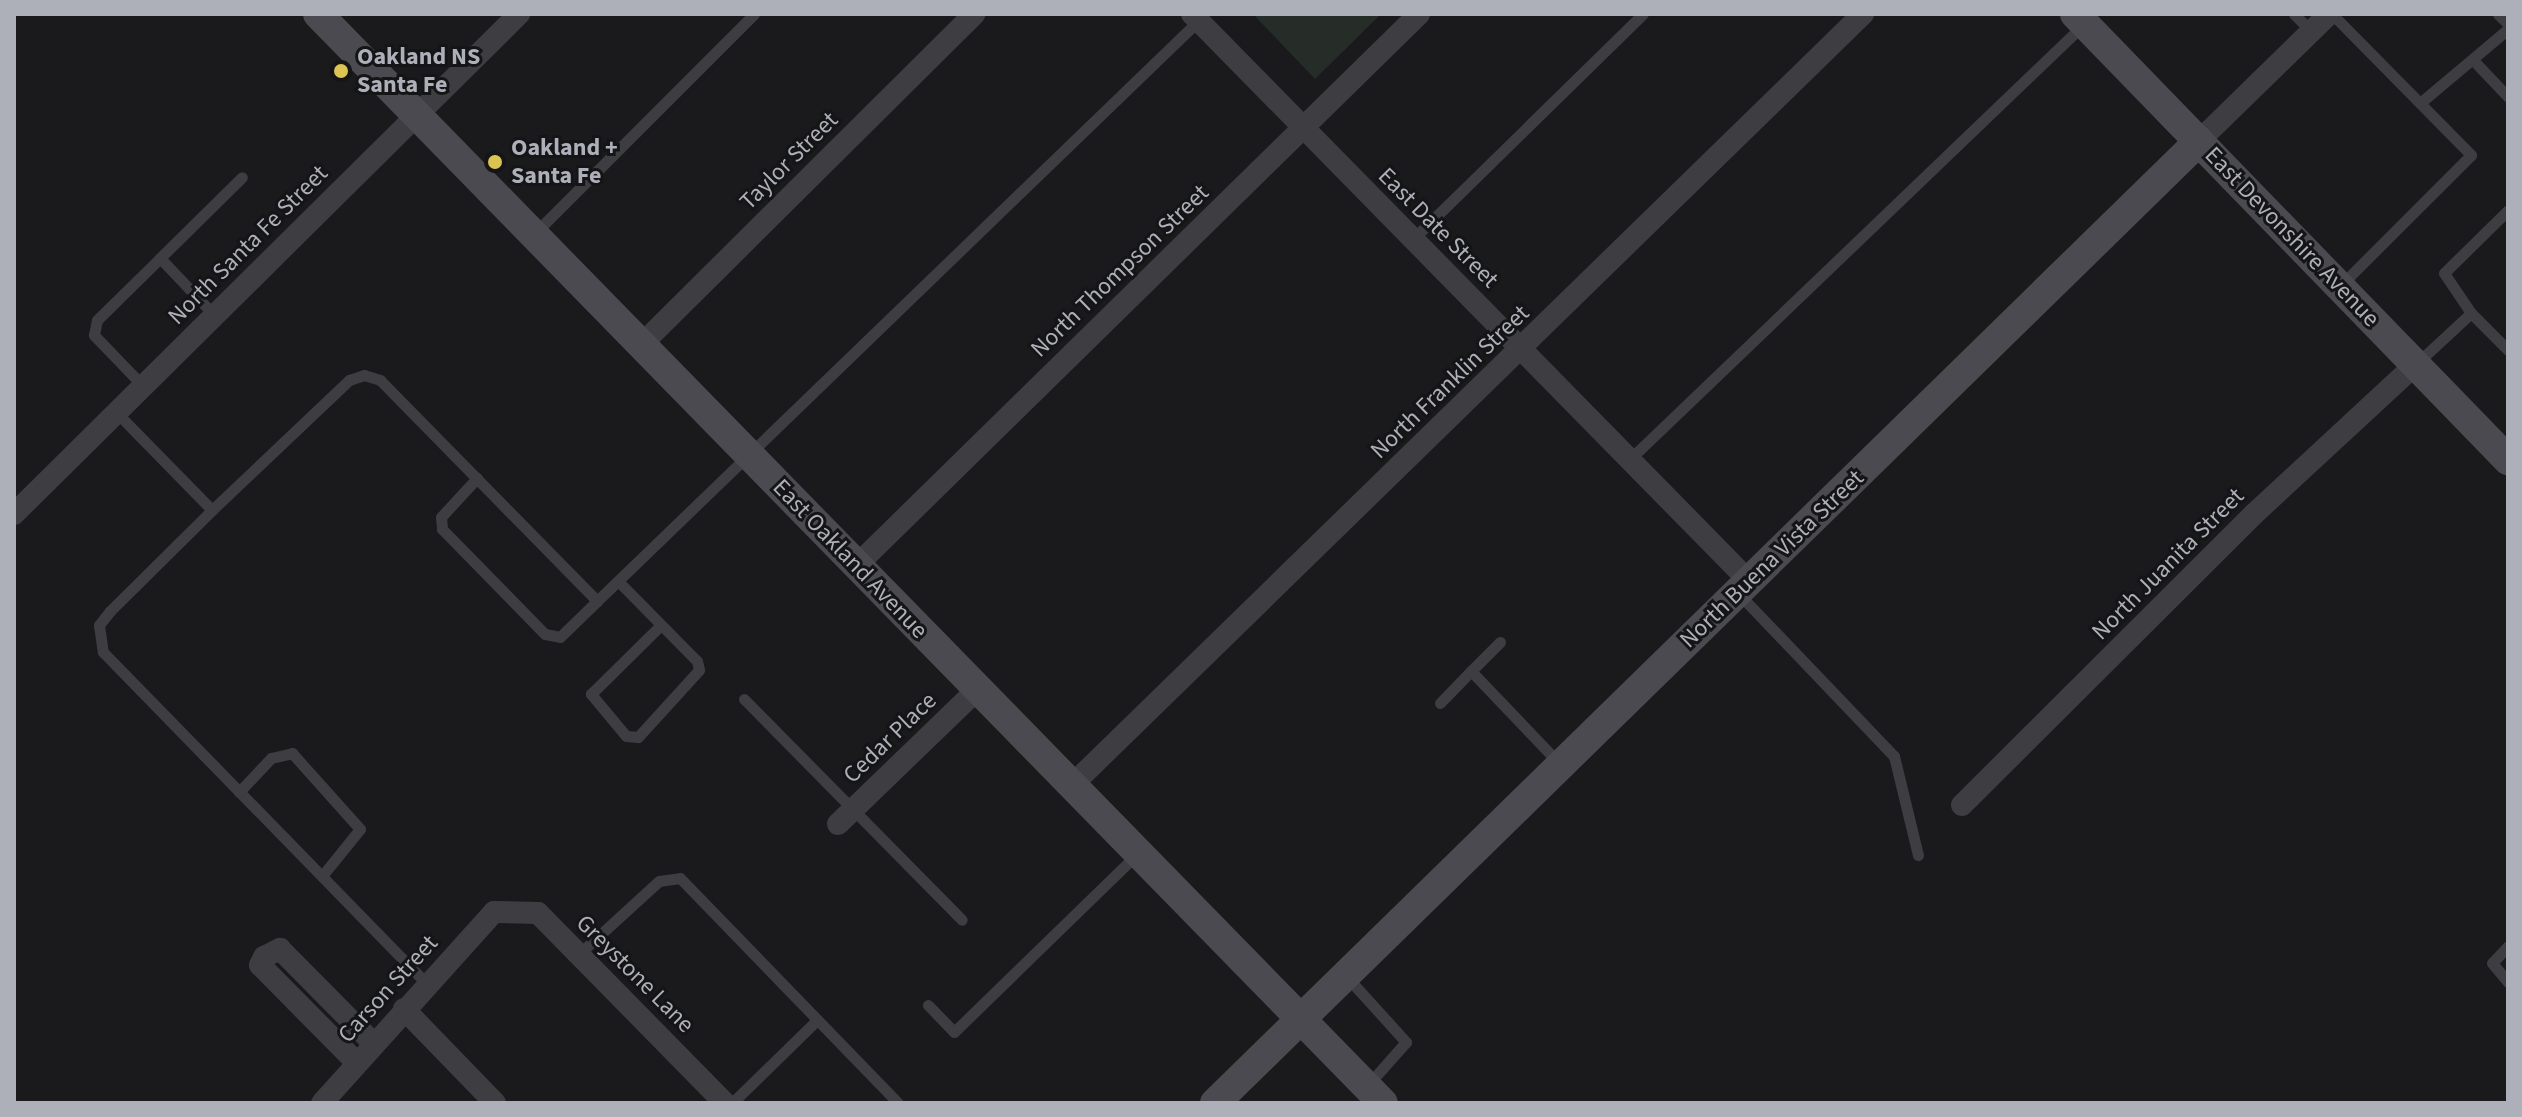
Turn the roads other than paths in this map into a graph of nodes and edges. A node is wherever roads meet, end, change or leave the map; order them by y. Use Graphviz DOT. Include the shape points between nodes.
graph roads {
  1 [pos="318,14"];
  2 [pos="519,14"];
  3 [pos="754,14"];
  4 [pos="974,14"];
  5 [pos="1419,14"];
  6 [pos="1643,14"];
  7 [pos="1863,14"];
  8 [pos="2294,14"];
  9 [pos="2330,14"];
  10 [pos="2498,14"];
  11 [pos="1195,17"];
  12 [pos="2080,19"];
  13 [pos="2508,27"];
  14 [pos="2311,31"];
  15 [pos="2474,61"];
  16 [pos="2508,97"];
  17 [pos="2420,103"];
  18 [pos="416,115"];
  19 [pos="1302,129"];
  20 [pos="2199,141"];
  21 [pos="242,177"];
  22 [pos="2508,210"];
  23 [pos="533,234"];
  24 [pos="1413,239"];
  25 [pos="160,258"];
  26 [pos="2340,287"];
  27 [pos="2471,313"];
  28 [pos="214,315"];
  29 [pos="641,345"];
  30 [pos="1522,348"];
  31 [pos="2508,350"];
  32 [pos="2416,364"];
  33 [pos="143,386"];
  34 [pos="116,412"];
  35 [pos="749,455"];
  36 [pos="1630,459"];
  37 [pos="2508,460"];
  38 [pos="477,478"];
  39 [pos="212,510"];
  40 [pos="14,514"];
  41 [pos="857,565"];
  42 [pos="618,581"];
  43 [pos="1743,587"];
  44 [pos="597,601"];
  45 [pos="661,625"];
  46 [pos="1500,642"];
  47 [pos="1471,671"];
  48 [pos="978,689"];
  49 [pos="744,699"];
  50 [pos="1440,703"];
  51 [pos="1561,764"];
  52 [pos="1072,785"];
  53 [pos="239,792"];
  54 [pos="1962,805"];
  55 [pos="845,817"];
  56 [pos="1139,853"];
  57 [pos="1918,855"];
  58 [pos="322,876"];
  59 [pos="494,912"];
  60 [pos="962,920"];
  61 [pos="2508,946"];
  62 [pos="579,954"];
  63 [pos="1345,975"];
  64 [pos="2508,982"];
  65 [pos="427,984"];
  66 [pos="928,1005"];
  67 [pos="404,1009"];
  68 [pos="1301,1019"];
  69 [pos="817,1020"];
  70 [pos="373,1043"];
  71 [pos="356,1062"];
  72 [pos="1375,1095"];
  73 [pos="322,1103"];
  74 [pos="495,1103"];
  75 [pos="725,1103"];
  76 [pos="732,1103"];
  77 [pos="898,1103"];
  78 [pos="1215,1103"];
  1 -- 18 [label="street, East Oakland Avenue"];
  2 -- 18 [label="street, North Santa Fe Street"];
  3 -- 23 [label="lane"];
  4 -- 29 [label="street, Taylor Street"];
  5 -- 19 [label="street, North Thompson Street"];
  6 -- 24 [label="lane"];
  7 -- 30 [label="street, North Franklin Street"];
  8 -- 14 [label="lane"];
  9 -- 14 [label="street, North Buena Vista Street"];
  9 -- 17 [label="lane"];
  10 -- 13 [label="lane"];
  11 -- 19 [label="street, East Date Street"];
  11 -- 35 [label="lane"];
  12 -- 20 [label="street, East Devonshire Avenue"];
  12 -- 36 [label="lane"];
  13 -- 15 [label="lane"];
  14 -- 20 [label="street, North Buena Vista Street"];
  15 -- 16 [label="lane"];
  15 -- 17 [label="lane"];
  17 -- 26 [label="lane" via="2471,155"];
  18 -- 23 [label="street, East Oakland Avenue"];
  18 -- 28 [label="street, North Santa Fe Street"];
  19 -- 24 [label="street, East Date Street"];
  19 -- 41 [label="street, North Thompson Street"];
  20 -- 26 [label="street, East Devonshire Avenue"];
  20 -- 43 [label="street, North Buena Vista Street"];
  21 -- 25 [label="lane"];
  22 -- 27 [label="lane" via="2444,273"];
  23 -- 29 [label="street, East Oakland Avenue"];
  24 -- 30 [label="street, East Date Street"];
  25 -- 28 [label="lane"];
  25 -- 33 [label="lane" via="97,320 94,335"];
  26 -- 32 [label="street, East Devonshire Avenue"];
  27 -- 31 [label="lane"];
  27 -- 32 [label="lane"];
  28 -- 33 [label="street, North Santa Fe Street"];
  29 -- 35 [label="street, East Oakland Avenue"];
  30 -- 36 [label="street, East Date Street"];
  30 -- 52 [label="street, North Franklin Street"];
  32 -- 37 [label="street, East Devonshire Avenue"];
  32 -- 54 [label="street, North Juanita Street" via="2254,514"];
  33 -- 34 [label="street, North Santa Fe Street"];
  34 -- 39 [label="lane"];
  34 -- 40 [label="street, North Santa Fe Street"];
  35 -- 41 [label="street, East Oakland Avenue"];
  35 -- 42 [label="lane"];
  36 -- 43 [label="street, East Date Street"];
  38 -- 39 [label="lane" via="380,380 364,375 349,380"];
  38 -- 44 [label="lane"];
  38 -- 44 [label="lane" via="441,517 442,529 545,634 560,637"];
  39 -- 53 [label="lane" via="110,611 98,640"];
  41 -- 48 [label="street, East Oakland Avenue"];
  42 -- 44 [label="lane"];
  42 -- 45 [label="lane"];
  43 -- 51 [label="street, North Buena Vista Street"];
  43 -- 57 [label="lane" via="1894,756"];
  45 -- 45 [label="lane" via="699,670 634,739 591,694"];
  46 -- 47 [label="lane"];
  47 -- 50 [label="lane"];
  47 -- 51 [label="lane"];
  48 -- 52 [label="street, East Oakland Avenue"];
  48 -- 55 [label="street, Cedar Place"];
  49 -- 55 [label="lane"];
  51 -- 63 [label="street, North Buena Vista Street"];
  52 -- 56 [label="street, East Oakland Avenue"];
  53 -- 58 [label="lane"];
  53 -- 58 [label="lane" via="280,752 292,753 360,829"];
  55 -- 60 [label="lane"];
  56 -- 66 [label="lane" via="954,1032"];
  56 -- 68 [label="street, East Oakland Avenue"];
  58 -- 65 [label="lane"];
  59 -- 62 [label="street, Greystone Lane" via="538,913"];
  59 -- 65 [label="street, Carson Street"];
  61 -- 64 [label="lane" via="2492,963"];
  62 -- 69 [label="lane" via="671,875"];
  62 -- 75 [label="street, Greystone Lane"];
  63 -- 68 [label="street, North Buena Vista Street"];
  63 -- 72 [label="lane" via="1406,1042"];
  65 -- 67 [label="street, Carson Street"];
  67 -- 70 [label="street, Carson Street"];
  67 -- 74 [label="street"];
  68 -- 72 [label="street, East Oakland Avenue"];
  68 -- 78 [label="street, North Buena Vista Street"];
  69 -- 76 [label="lane"];
  69 -- 77 [label="lane"];
  70 -- 71 [label="street, Carson Street"];
  70 -- 71 [label="street" via="280,949 264,957 260,965"];
  71 -- 73 [label="street, Carson Street"];
}
